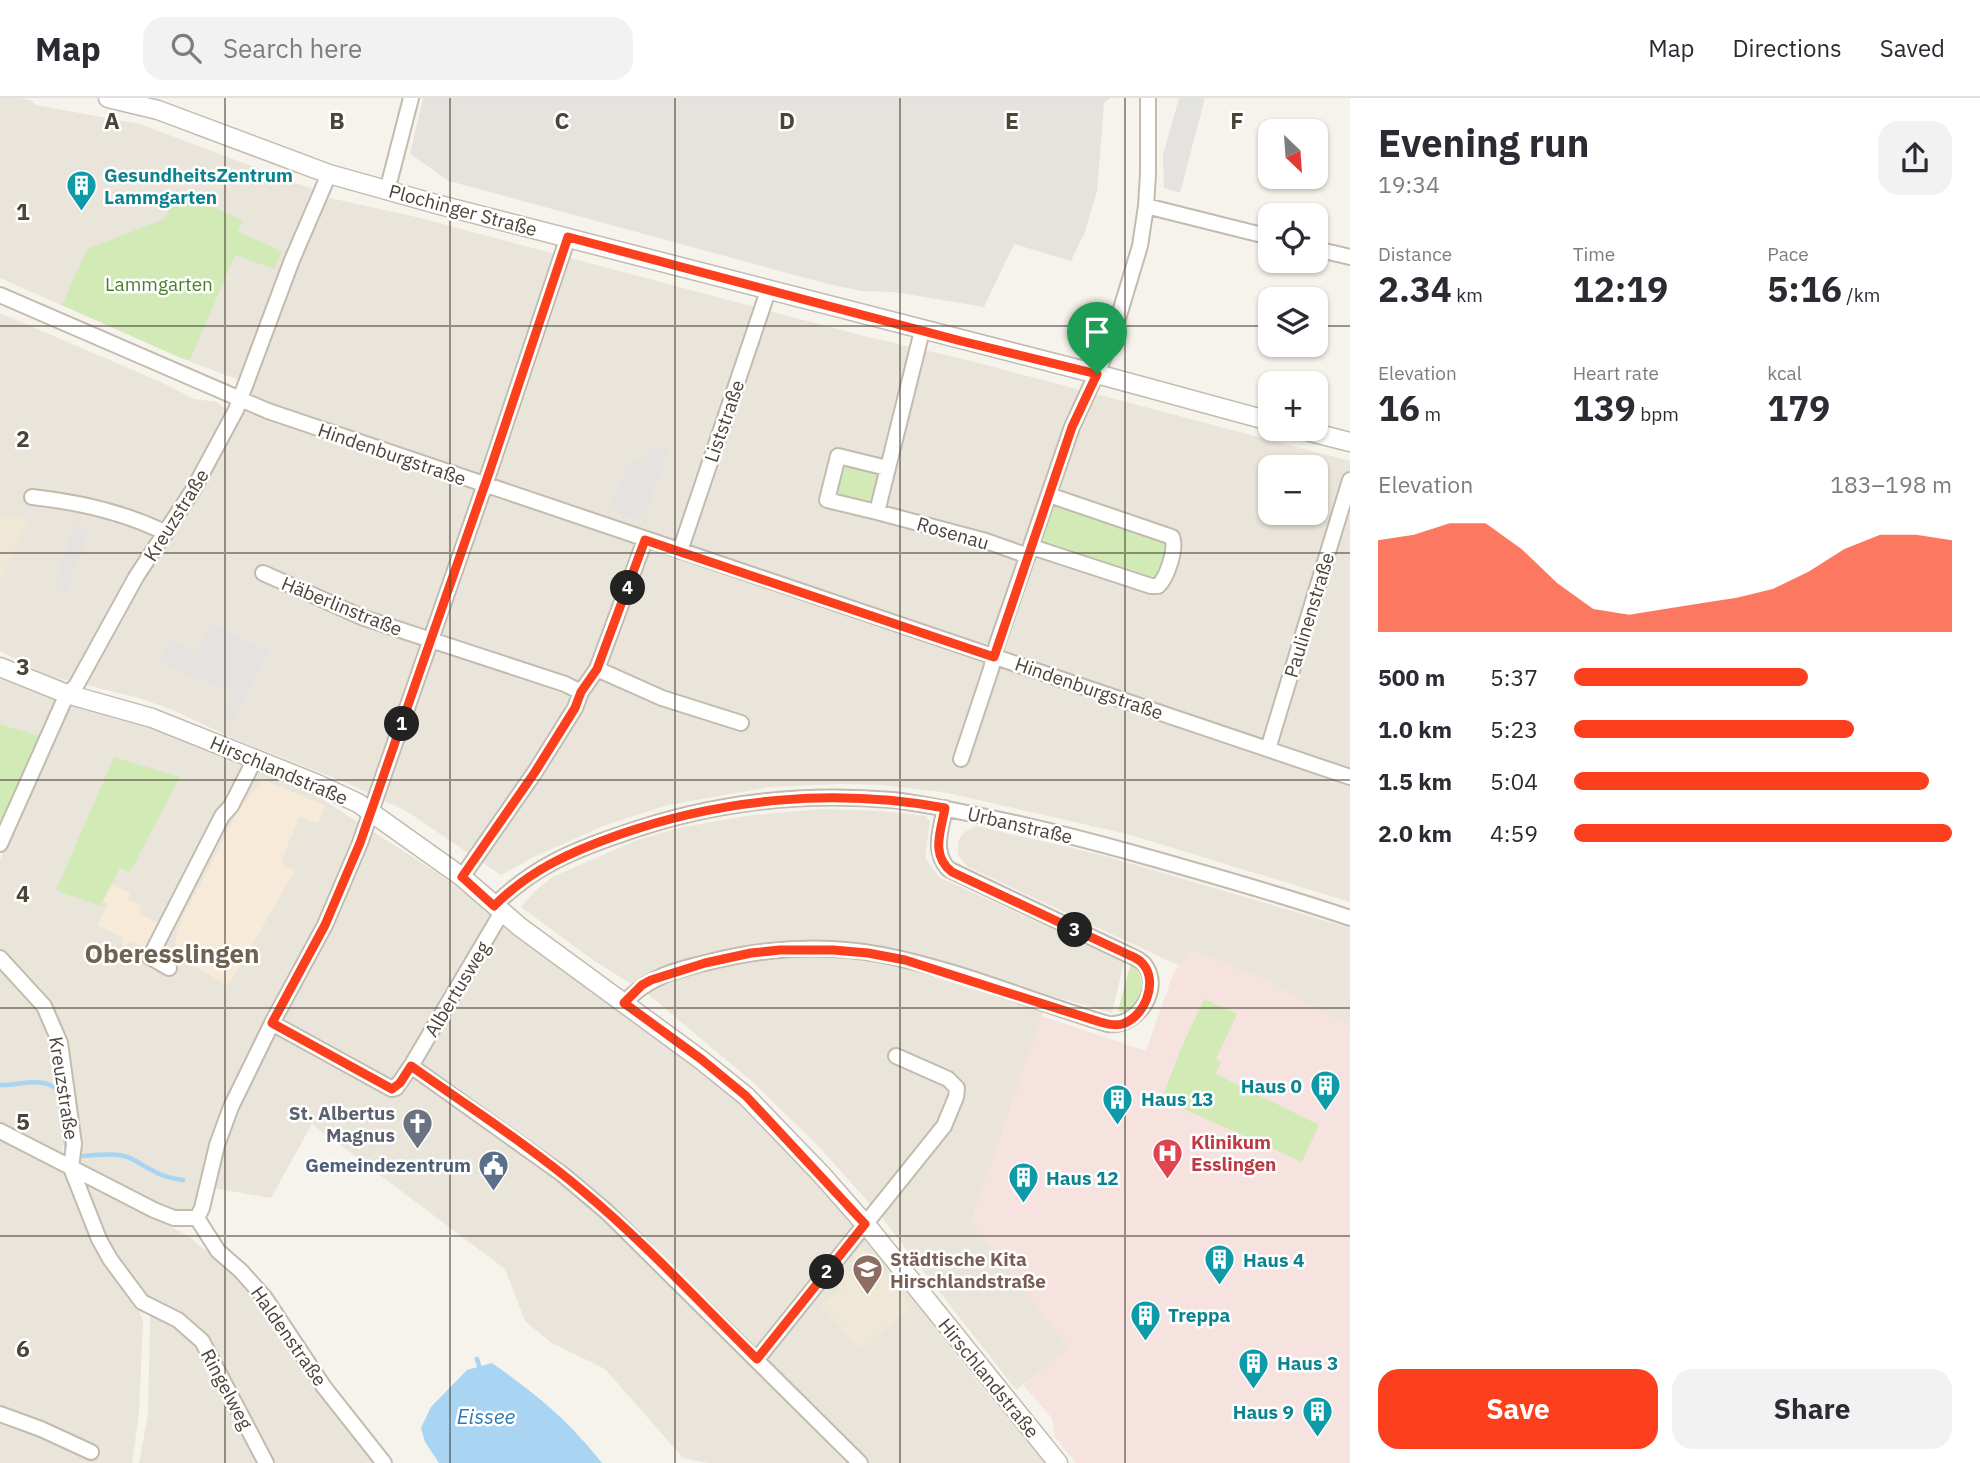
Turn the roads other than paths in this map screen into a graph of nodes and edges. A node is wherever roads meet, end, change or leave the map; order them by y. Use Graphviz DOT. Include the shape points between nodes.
graph roads {
  1 [pos="108,98"];
  2 [pos="411,98"];
  3 [pos="1148,98"];
  4 [pos="330,174"];
  5 [pos="387,191"];
  6 [pos="1146,206"];
  7 [pos="1258,234"];
  8 [pos="568,237"];
  9 [pos="1328,252"];
  10 [pos="1350,257"];
  11 [pos="768,290"];
  12 [pos="0,295"];
  13 [pos="922,331"];
  14 [pos="1097,374"];
  15 [pos="241,400"];
  16 [pos="1258,418"];
  17 [pos="1328,436"];
  18 [pos="1350,442"];
  19 [pos="887,468"];
  20 [pos="1350,480"];
  21 [pos="484,485"];
  22 [pos="1049,495"];
  23 [pos="32,497"];
  24 [pos="877,512"];
  25 [pos="166,533"];
  26 [pos="645,540"];
  27 [pos="680,551"];
  28 [pos="1030,551"];
  29 [pos="263,573"];
  30 [pos="430,640"];
  31 [pos="994,657"];
  32 [pos="0,667"];
  33 [pos="597,669"];
  34 [pos="581,692"];
  35 [pos="67,694"];
  36 [pos="741,723"];
  37 [pos="1268,749"];
  38 [pos="255,759"];
  39 [pos="961,759"];
  40 [pos="1350,777"];
  41 [pos="945,808"];
  42 [pos="371,812"];
  43 [pos="0,844"];
  44 [pos="462,877"];
  45 [pos="498,909"];
  46 [pos="1350,918"];
  47 [pos="0,958"];
  48 [pos="169,968"];
  49 [pos="624,1003"];
  50 [pos="272,1023"];
  51 [pos="896,1056"];
  52 [pos="411,1066"];
  53 [pos="0,1131"];
  54 [pos="71,1168"];
  55 [pos="197,1218"];
  56 [pos="865,1224"];
  57 [pos="142,1302"];
  58 [pos="757,1359"];
  59 [pos="0,1414"];
  60 [pos="91,1452"];
  61 [pos="266,1463"];
  62 [pos="384,1463"];
  63 [pos="860,1463"];
  64 [pos="1058,1463"];
  1 -- 4 [label="street, Plochinger Straße" via="158,110"];
  2 -- 5 [label="street"];
  3 -- 6 [label="street"];
  4 -- 5 [label="street, Plochinger Straße"];
  4 -- 15 [label="street, Kreuzstraße"];
  5 -- 8 [label="street, Plochinger Straße"];
  6 -- 7 [label="street"];
  6 -- 14 [label="street" via="1140,246"];
  8 -- 11 [label="street, Plochinger Straße"];
  8 -- 21 [label="street"];
  9 -- 10 [label="street"];
  11 -- 13 [label="street, Plochinger Straße"];
  11 -- 27 [label="street, Liststraße"];
  12 -- 15 [label="street, Hindenburgstraße"];
  13 -- 14 [label="street, Plochinger Straße"];
  13 -- 19 [label="street"];
  14 -- 16 [label="street, Plochinger Straße"];
  14 -- 22 [label="street" via="1072,427"];
  15 -- 21 [label="street, Hindenburgstraße"];
  15 -- 25 [label="street, Kreuzstraße"];
  17 -- 18 [label="street"];
  19 -- 24 [label="street"];
  19 -- 24 [label="street, Rosenau" via="838,456 827,500"];
  20 -- 37 [label="street, Paulinenstraße"];
  21 -- 26 [label="street, Hindenburgstraße"];
  21 -- 30 [label="street"];
  22 -- 28 [label="street"];
  22 -- 28 [label="street, Rosenau" via="1172,537 1167,569 1161,584 1152,586"];
  23 -- 25 [label="street" via="80,503"];
  24 -- 28 [label="street, Rosenau"];
  25 -- 35 [label="street, Kreuzstraße"];
  26 -- 27 [label="street, Hindenburgstraße"];
  26 -- 33 [label="street"];
  27 -- 31 [label="street, Hindenburgstraße"];
  28 -- 31 [label="street"];
  29 -- 30 [label="street, Häberlinstraße" via="364,618"];
  30 -- 34 [label="street, Häberlinstraße"];
  30 -- 42 [label="street"];
  31 -- 37 [label="street, Hindenburgstraße"];
  31 -- 39 [label="street"];
  32 -- 35 [label="street, Hirschlandstraße"];
  33 -- 34 [label="street"];
  33 -- 36 [label="street" via="662,698"];
  34 -- 44 [label="street" via="561,731"];
  35 -- 38 [label="street, Hirschlandstraße" via="152,718"];
  35 -- 43 [label="street, Kreuzstraße"];
  37 -- 40 [label="street, Hindenburgstraße"];
  38 -- 42 [label="street, Hirschlandstraße"];
  38 -- 48 [label="street" via="150,957"];
  41 -- 45 [label="street, Urbanstraße" via="894,800 824,798 696,812 564,856 519,881"];
  41 -- 46 [label="street, Urbanstraße" via="1116,848"];
  41 -- 49 [label="street" via="938,844 948,869 1144,964 1149,988 1133,1018 1119,1025 1108,1024 884,955 807,949 751,953 680,970 642,985"];
  42 -- 44 [label="street, Hirschlandstraße"];
  42 -- 50 [label="street" via="333,907"];
  44 -- 45 [label="street, Hirschlandstraße"];
  45 -- 49 [label="street, Hirschlandstraße"];
  45 -- 52 [label="street, Albertusweg"];
  47 -- 54 [label="street, Kreuzstraße" via="44,1006 61,1043 74,1144"];
  49 -- 56 [label="street, Hirschlandstraße" via="746,1096"];
  50 -- 52 [label="street, Albertusweg" via="392,1089"];
  50 -- 55 [label="street" via="223,1127"];
  51 -- 56 [label="street" via="948,1079 958,1091 944,1126"];
  52 -- 58 [label="street" via="584,1192"];
  53 -- 54 [label="street"];
  54 -- 55 [label="street" via="174,1218"];
  54 -- 57 [label="street, Kreuzstraße" via="99,1239"];
  55 -- 62 [label="street, Haldenstraße" via="218,1251 265,1298 324,1387"];
  56 -- 58 [label="street"];
  56 -- 64 [label="street, Hirschlandstraße"];
  57 -- 61 [label="street, Ringelweg" via="178,1320 202,1342"];
  58 -- 63 [label="street"];
  59 -- 60 [label="street"];
}
